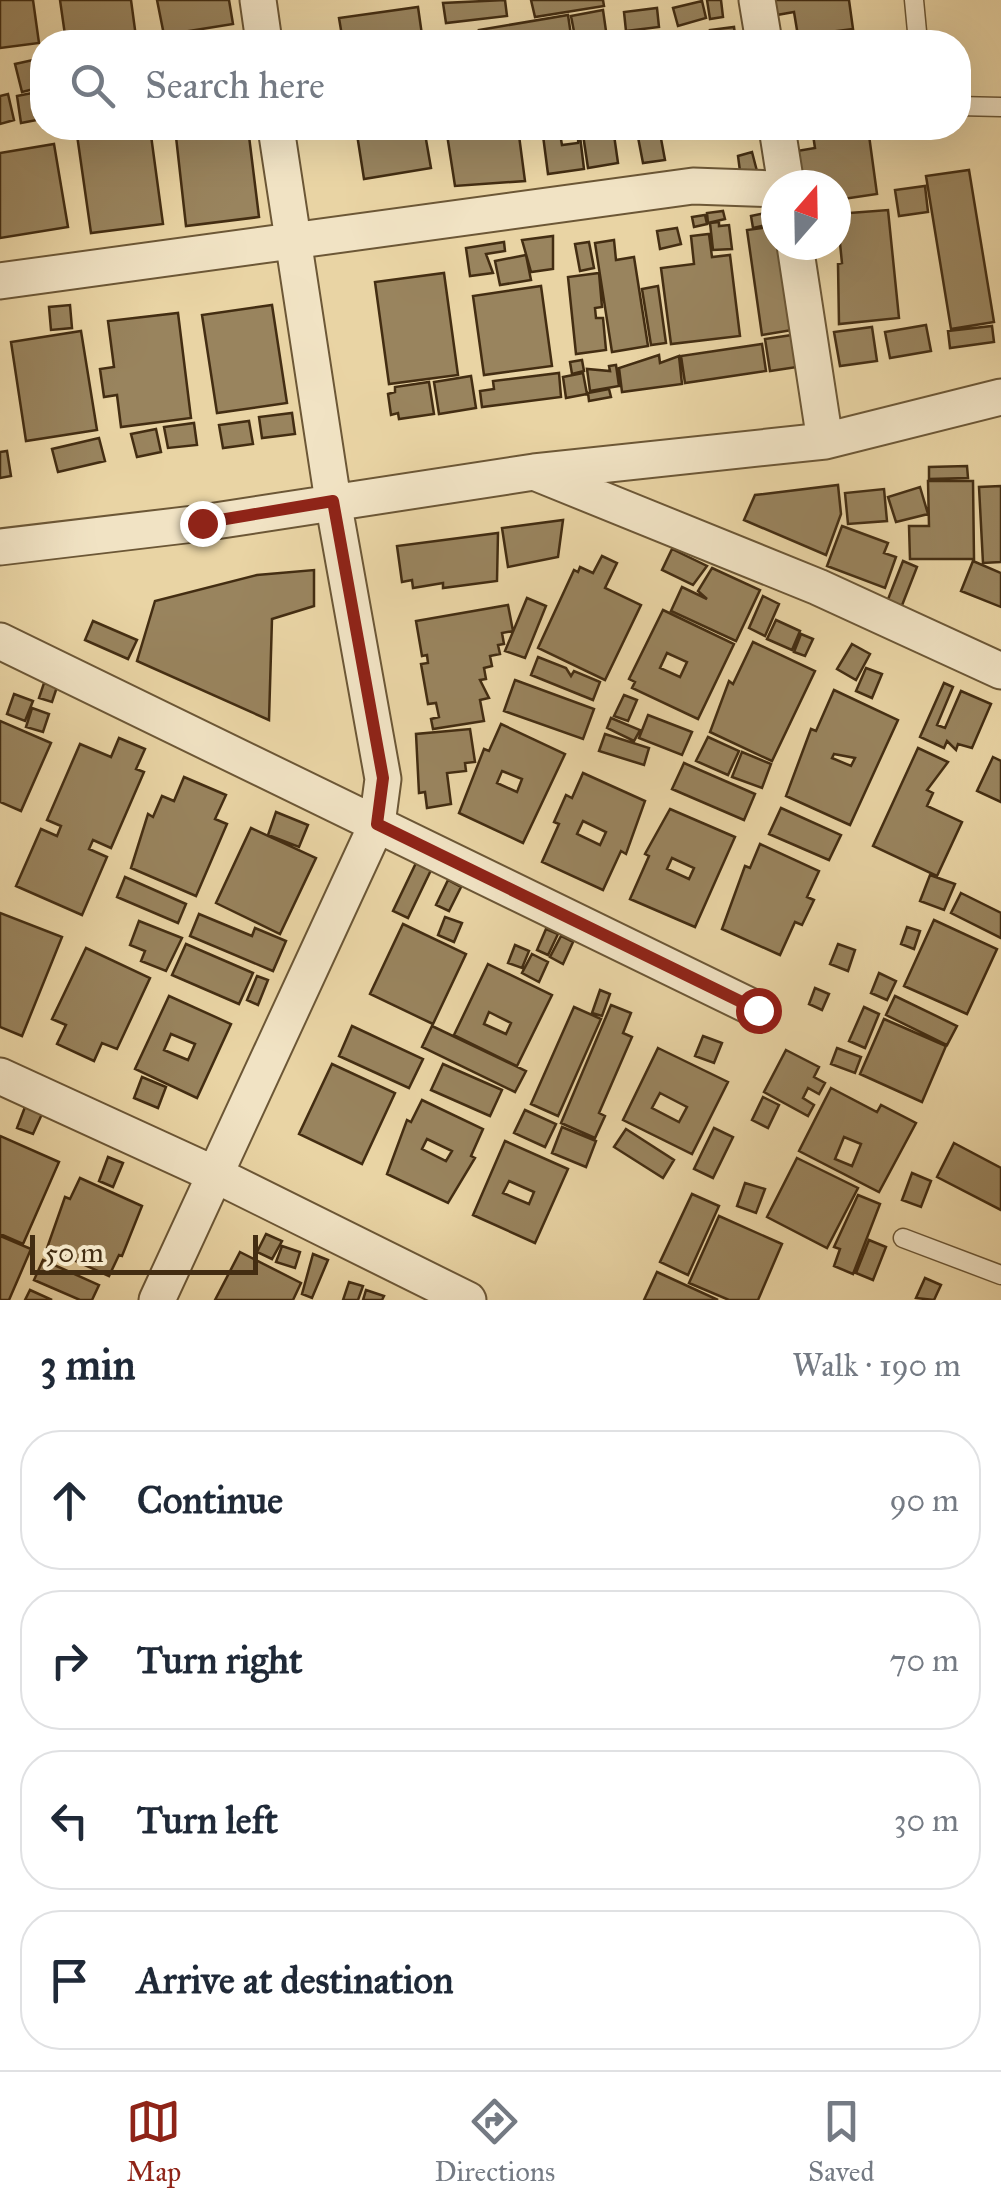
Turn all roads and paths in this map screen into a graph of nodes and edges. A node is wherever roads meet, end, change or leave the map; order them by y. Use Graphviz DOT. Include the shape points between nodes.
graph roads {
  1 [pos="258,0"];
  2 [pos="757,0"];
  3 [pos="914,0"];
  4 [pos="262,30"];
  5 [pos="762,30"];
  6 [pos="917,30"];
  7 [pos="971,107"];
  8 [pos="1001,108"];
  9 [pos="278,140"];
  10 [pos="779,140"];
  11 [pos="784,170"];
  12 [pos="761,188"];
  13 [pos="292,244"];
  14 [pos="797,260"];
  15 [pos="0,281"];
  16 [pos="1001,398"];
  17 [pos="825,440"];
  18 [pos="534,472"];
  19 [pos="333,501"];
  20 [pos="0,547"];
  21 [pos="0,640"];
  22 [pos="1001,671"];
  23 [pos="377,824"];
  24 [pos="758,1010"];
  25 [pos="0,1076"];
  26 [pos="216,1175"];
  27 [pos="902,1238"];
  28 [pos="1001,1275"];
  29 [pos="157,1300"];
  30 [pos="468,1300"];
  1 -- 4 [label="street"];
  2 -- 5 [label="street"];
  3 -- 6 [label="lane"];
  7 -- 8 [label="lane"];
  9 -- 13 [label="street"];
  10 -- 11 [label="street"];
  12 -- 13 [label="street" via="693,186"];
  13 -- 15 [label="street"];
  13 -- 19 [label="street"];
  14 -- 17 [label="street"];
  16 -- 17 [label="street"];
  17 -- 18 [label="street"];
  18 -- 19 [label="street"];
  18 -- 22 [label="street" via="818,587"];
  19 -- 20 [label="street"];
  19 -- 23 [label="street" via="383,778"];
  21 -- 23 [label="street"];
  23 -- 24 [label="street"];
  23 -- 26 [label="street"];
  25 -- 26 [label="street"];
  26 -- 29 [label="street"];
  26 -- 30 [label="street"];
  27 -- 28 [label="lane"];
}
